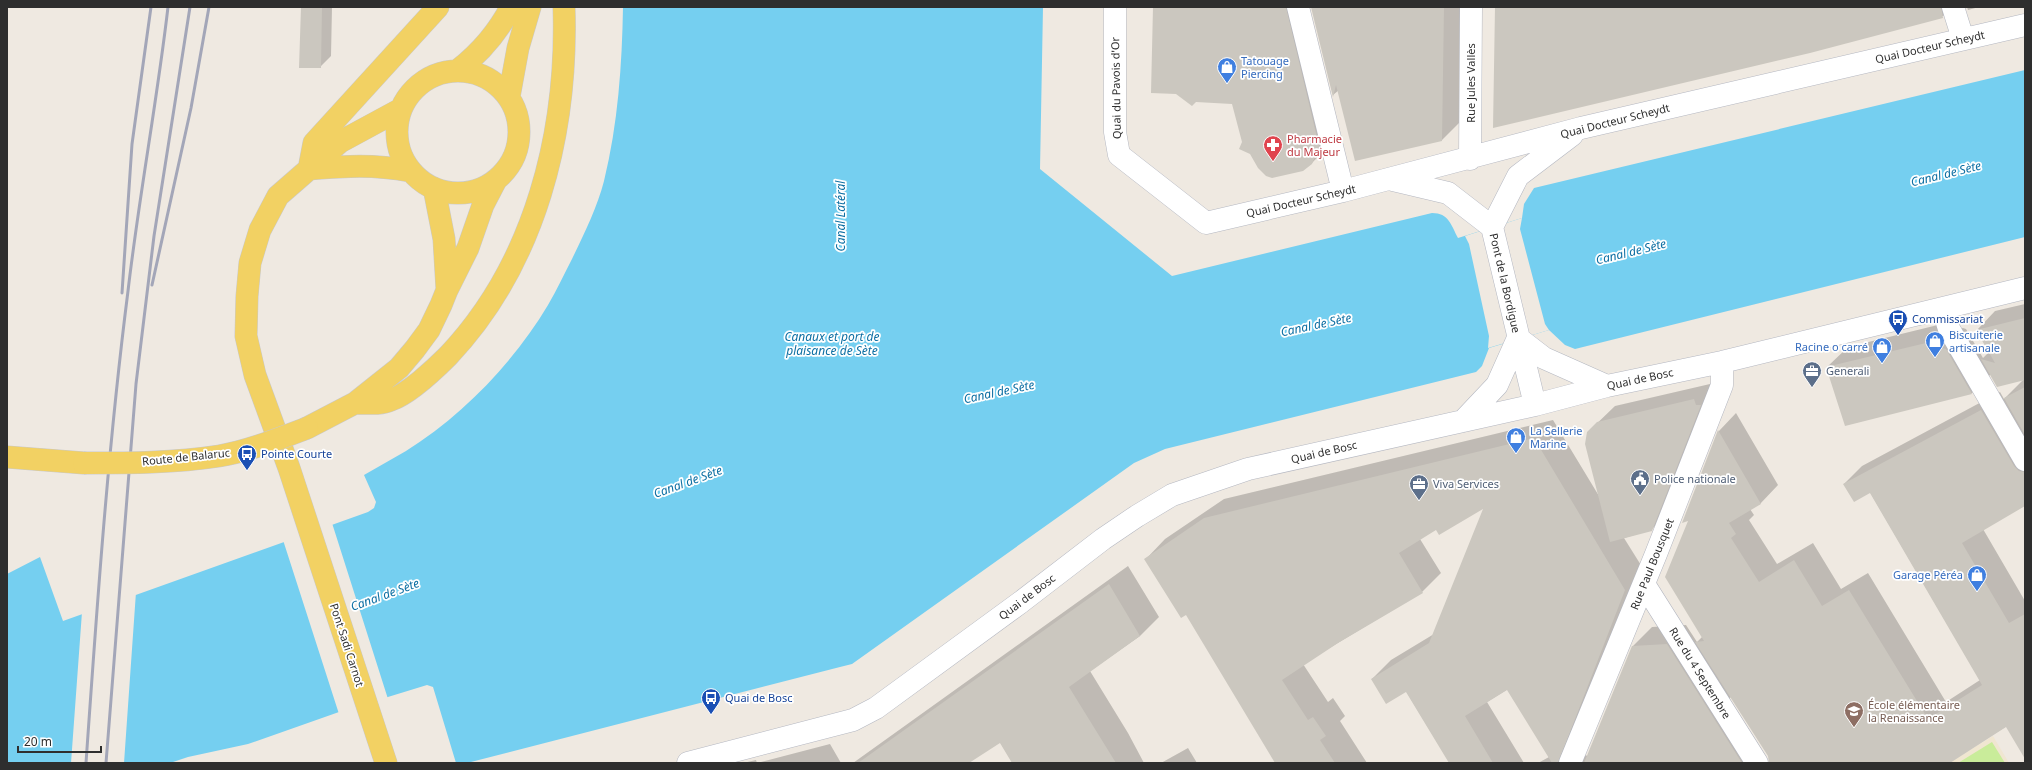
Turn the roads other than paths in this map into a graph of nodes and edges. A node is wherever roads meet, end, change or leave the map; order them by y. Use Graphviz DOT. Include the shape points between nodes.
graph roads {
  1 [pos="438,7"];
  2 [pos="511,7"];
  3 [pos="530,7"];
  4 [pos="564,7"];
  5 [pos="1115,7"];
  6 [pos="1298,7"];
  7 [pos="1471,7"];
  8 [pos="1953,7"];
  9 [pos="2025,25"];
  10 [pos="1963,39"];
  11 [pos="458,70"];
  12 [pos="509,97"];
  13 [pos="401,109"];
  14 [pos="1581,128"];
  15 [pos="1470,159"];
  16 [pos="309,169"];
  17 [pos="410,171"];
  18 [pos="1390,179"];
  19 [pos="496,180"];
  20 [pos="434,188"];
  21 [pos="1343,191"];
  22 [pos="1206,223"];
  23 [pos="1492,227"];
  24 [pos="2025,288"];
  25 [pos="447,290"];
  26 [pos="1943,308"];
  27 [pos="1518,338"];
  28 [pos="1722,362"];
  29 [pos="1607,386"];
  30 [pos="355,403"];
  31 [pos="1535,405"];
  32 [pos="1463,421"];
  33 [pos="7,457"];
  34 [pos="2025,460"];
  35 [pos="1644,584"];
  36 [pos="386,762"];
  37 [pos="688,763"];
  38 [pos="1570,763"];
  39 [pos="1757,763"];
  1 -- 16 [label="main road" via="314,143"];
  2 -- 11 [label="main road" via="502,23 473,58"];
  3 -- 12 [label="main road" via="518,48"];
  4 -- 30 [label="main road" via="565,30 558,123 538,205 512,264 490,302 457,346 430,374 392,400 377,404"];
  5 -- 22 [label="street, Quai du Pavois d'Or" via="1115,132 1119,155"];
  6 -- 21 [label="street"];
  7 -- 15 [label="street, Rue Jules Vallès"];
  8 -- 10 [label="street"];
  9 -- 10 [label="street, Quai Docteur Scheydt"];
  10 -- 14 [label="street, Quai Docteur Scheydt"];
  11 -- 12 [label="main road" via="489,78"];
  11 -- 13 [label="main road" via="440,73 424,81 410,93"];
  12 -- 19 [label="main road" via="519,123 519,142 513,159"];
  13 -- 16 [label="main road, Pont Sadi Carnot" via="340,142"];
  13 -- 17 [label="main road" via="397,141"];
  14 -- 15 [label="street, Quai Docteur Scheydt"];
  14 -- 23 [label="street" via="1518,176"];
  15 -- 18 [label="street, Quai Docteur Scheydt"];
  16 -- 17 [label="main road" via="358,165"];
  16 -- 36 [label="main road, Pont Sadi Carnot" via="278,196 260,230 250,263 246,328 255,375 289,468"];
  17 -- 20 [label="main road"];
  18 -- 21 [label="street, Quai Docteur Scheydt"];
  18 -- 23 [label="street" via="1448,193"];
  19 -- 20 [label="main road" via="474,192 457,193"];
  19 -- 25 [label="main road, Route de Balaruc" via="483,205 468,248"];
  20 -- 25 [label="main road" via="444,239"];
  21 -- 22 [label="street, Quai Docteur Scheydt"];
  23 -- 27 [label="street, Pont de la Bordigue"];
  24 -- 26 [label="street, Quai de Bosc"];
  25 -- 30 [label="main road, Route de Balaruc" via="430,330 415,350 399,368"];
  26 -- 28 [label="street, Quai de Bosc"];
  26 -- 34 [label="street" via="1950,329"];
  27 -- 29 [label="street" via="1544,358"];
  27 -- 31 [label="street, Pont de la Bordigue"];
  27 -- 32 [label="street" via="1496,385"];
  28 -- 29 [label="street, Quai de Bosc"];
  28 -- 35 [label="street, Rue Paul Bousquet" via="1722,385"];
  29 -- 31 [label="street, Quai de Bosc"];
  30 -- 33 [label="main road, Route de Balaruc, bridge" via="306,428 261,445 219,456 150,463 84,463"];
  31 -- 32 [label="street, Quai de Bosc"];
  32 -- 37 [label="street, Quai de Bosc" via="1248,469 1172,495 1103,539 876,708 853,720"];
  35 -- 38 [label="street, Rue Paul Bousquet"];
  35 -- 39 [label="street, Rue du 4 Septembre"];
}
